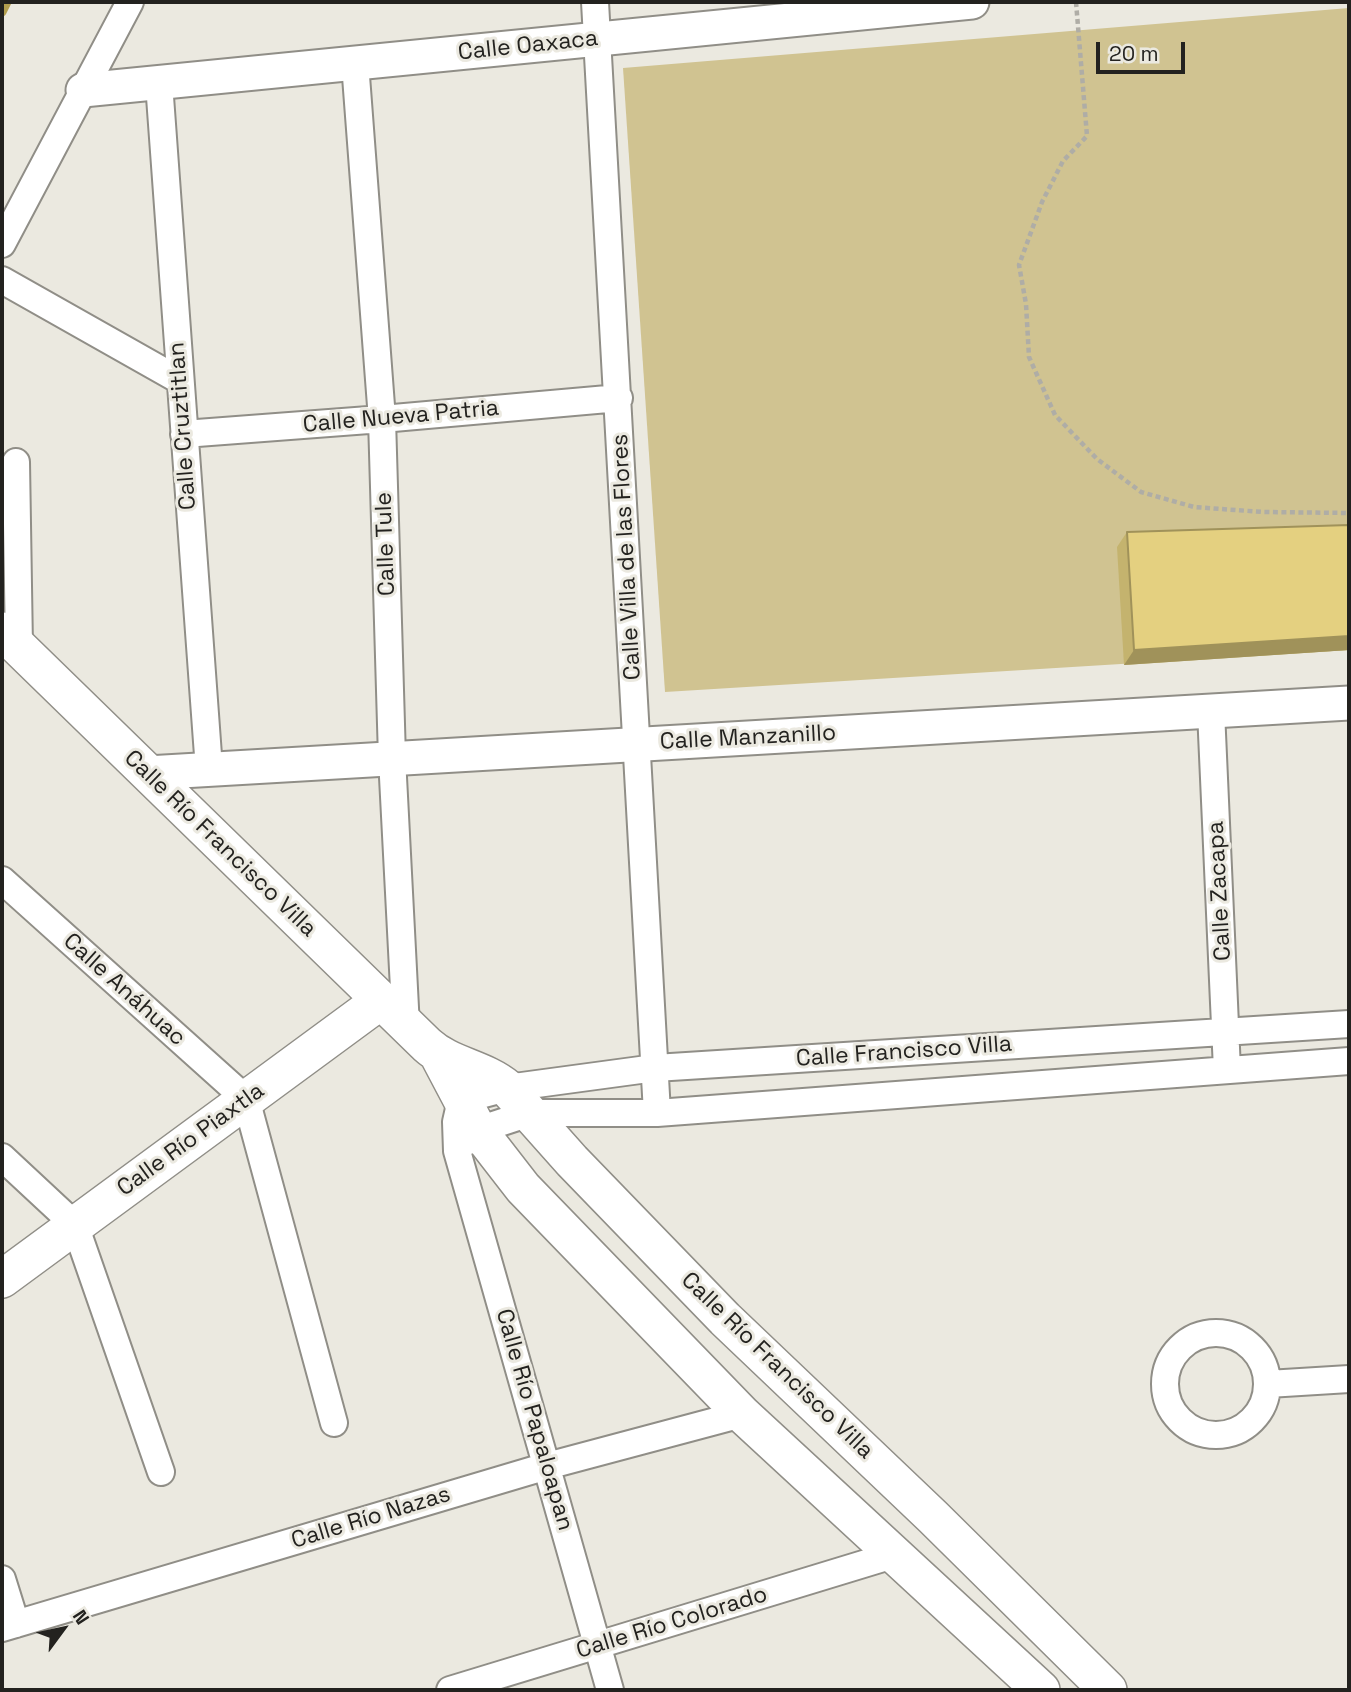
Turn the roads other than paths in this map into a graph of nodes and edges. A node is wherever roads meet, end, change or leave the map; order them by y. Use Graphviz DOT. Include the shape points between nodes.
graph roads {
  1 [pos="130,2"];
  2 [pos="595,2"];
  3 [pos="972,2"];
  4 [pos="596,39"];
  5 [pos="355,63"];
  6 [pos="159,83"];
  7 [pos="83,90"];
  8 [pos="2,244"];
  9 [pos="2,280"];
  10 [pos="179,380"];
  11 [pos="619,398"];
  12 [pos="382,419"];
  13 [pos="184,433"];
  14 [pos="16,462"];
  15 [pos="10,639"];
  16 [pos="1349,703"];
  17 [pos="1211,711"];
  18 [pos="636,744"];
  19 [pos="392,758"];
  20 [pos="209,769"];
  21 [pos="147,773"];
  22 [pos="2,880"];
  23 [pos="380,1001"];
  24 [pos="1349,1024"];
  25 [pos="407,1027"];
  26 [pos="1226,1032"];
  27 [pos="439,1056"];
  28 [pos="1349,1061"];
  29 [pos="655,1068"];
  30 [pos="1227,1070"];
  31 [pos="246,1100"];
  32 [pos="519,1100"];
  33 [pos="657,1113"];
  34 [pos="466,1127"];
  35 [pos="2,1157"];
  36 [pos="75,1225"];
  37 [pos="2,1279"];
  38 [pos="1349,1379"];
  39 [pos="1268,1384"];
  40 [pos="742,1414"];
  41 [pos="334,1423"];
  42 [pos="547,1466"];
  43 [pos="161,1472"];
  44 [pos="893,1555"];
  45 [pos="2,1579"];
  46 [pos="9,1626"];
  47 [pos="599,1646"];
  48 [pos="450,1690"];
  49 [pos="611,1690"];
  50 [pos="1041,1690"];
  51 [pos="1108,1690"];
  1 -- 7 [label="street"];
  2 -- 4 [label="street, Calle Villa de las Flores"];
  3 -- 4 [label="street, Calle Oaxaca"];
  4 -- 5 [label="street, Calle Oaxaca"];
  4 -- 11 [label="street, Calle Villa de las Flores"];
  5 -- 6 [label="street, Calle Oaxaca"];
  5 -- 12 [label="street, Calle Tule"];
  6 -- 7 [label="street, Calle Oaxaca"];
  6 -- 10 [label="street, Calle Cruztitlan"];
  7 -- 8 [label="street"];
  9 -- 10 [label="street"];
  10 -- 13 [label="street, Calle Cruztitlan"];
  11 -- 12 [label="street, Calle Nueva Patria"];
  11 -- 18 [label="street, Calle Villa de las Flores"];
  12 -- 13 [label="street, Calle Nueva Patria"];
  12 -- 19 [label="street, Calle Tule"];
  13 -- 20 [label="street, Calle Cruztitlan"];
  14 -- 15 [label="street"];
  15 -- 21 [label="main road, Calle Río Francisco Villa"];
  16 -- 17 [label="street, Calle Manzanillo"];
  17 -- 18 [label="street, Calle Manzanillo"];
  17 -- 26 [label="street, Calle Zacapa"];
  18 -- 19 [label="street, Calle Manzanillo"];
  18 -- 29 [label="street, Calle Villa de las Flores"];
  19 -- 20 [label="street, Calle Manzanillo"];
  19 -- 25 [label="street, Calle Tule"];
  20 -- 21 [label="street, Calle Manzanillo"];
  21 -- 23 [label="main road, Calle Río Francisco Villa"];
  22 -- 31 [label="street, Calle Anáhuac"];
  23 -- 25 [label="main road, Calle Río Francisco Villa"];
  23 -- 31 [label="main road, Calle Río Piaxtla"];
  24 -- 26 [label="street, Calle Francisco Villa"];
  25 -- 27 [label="main road, Calle Río Francisco Villa"];
  26 -- 29 [label="street, Calle Francisco Villa"];
  26 -- 30 [label="street, Calle Zacapa"];
  27 -- 32 [label="main road, Calle Río Francisco Villa" via="495,1078"];
  27 -- 34 [label="main road, Calle Río Francisco Villa"];
  28 -- 30 [label="street, Calle Francisco Villa"];
  29 -- 32 [label="street, Calle Francisco Villa"];
  29 -- 33 [label="street, Calle Villa de las Flores"];
  30 -- 33 [label="street, Calle Francisco Villa"];
  31 -- 36 [label="main road, Calle Río Piaxtla"];
  31 -- 41 [label="street"];
  32 -- 33 [label="street, Calle Francisco Villa"];
  32 -- 34 [label="street, Calle Francisco Villa"];
  32 -- 51 [label="main road, Calle Río Francisco Villa" via="724,1319"];
  34 -- 40 [label="main road, Calle Río Francisco Villa"];
  34 -- 42 [label="street, Calle Río Papaloapan"];
  35 -- 36 [label="street"];
  36 -- 37 [label="main road, Calle Río Piaxtla"];
  36 -- 43 [label="street"];
  38 -- 39 [label="street"];
  40 -- 42 [label="street, Calle Río Nazas"];
  40 -- 44 [label="main road, Calle Río Francisco Villa"];
  42 -- 46 [label="street, Calle Río Nazas"];
  42 -- 47 [label="street, Calle Río Papaloapan"];
  44 -- 47 [label="street, Calle Río Colorado"];
  44 -- 50 [label="main road, Calle Río Francisco Villa"];
  45 -- 46 [label="street"];
  47 -- 48 [label="street, Calle Río Colorado"];
  47 -- 49 [label="street, Calle Río Papaloapan"];
}
